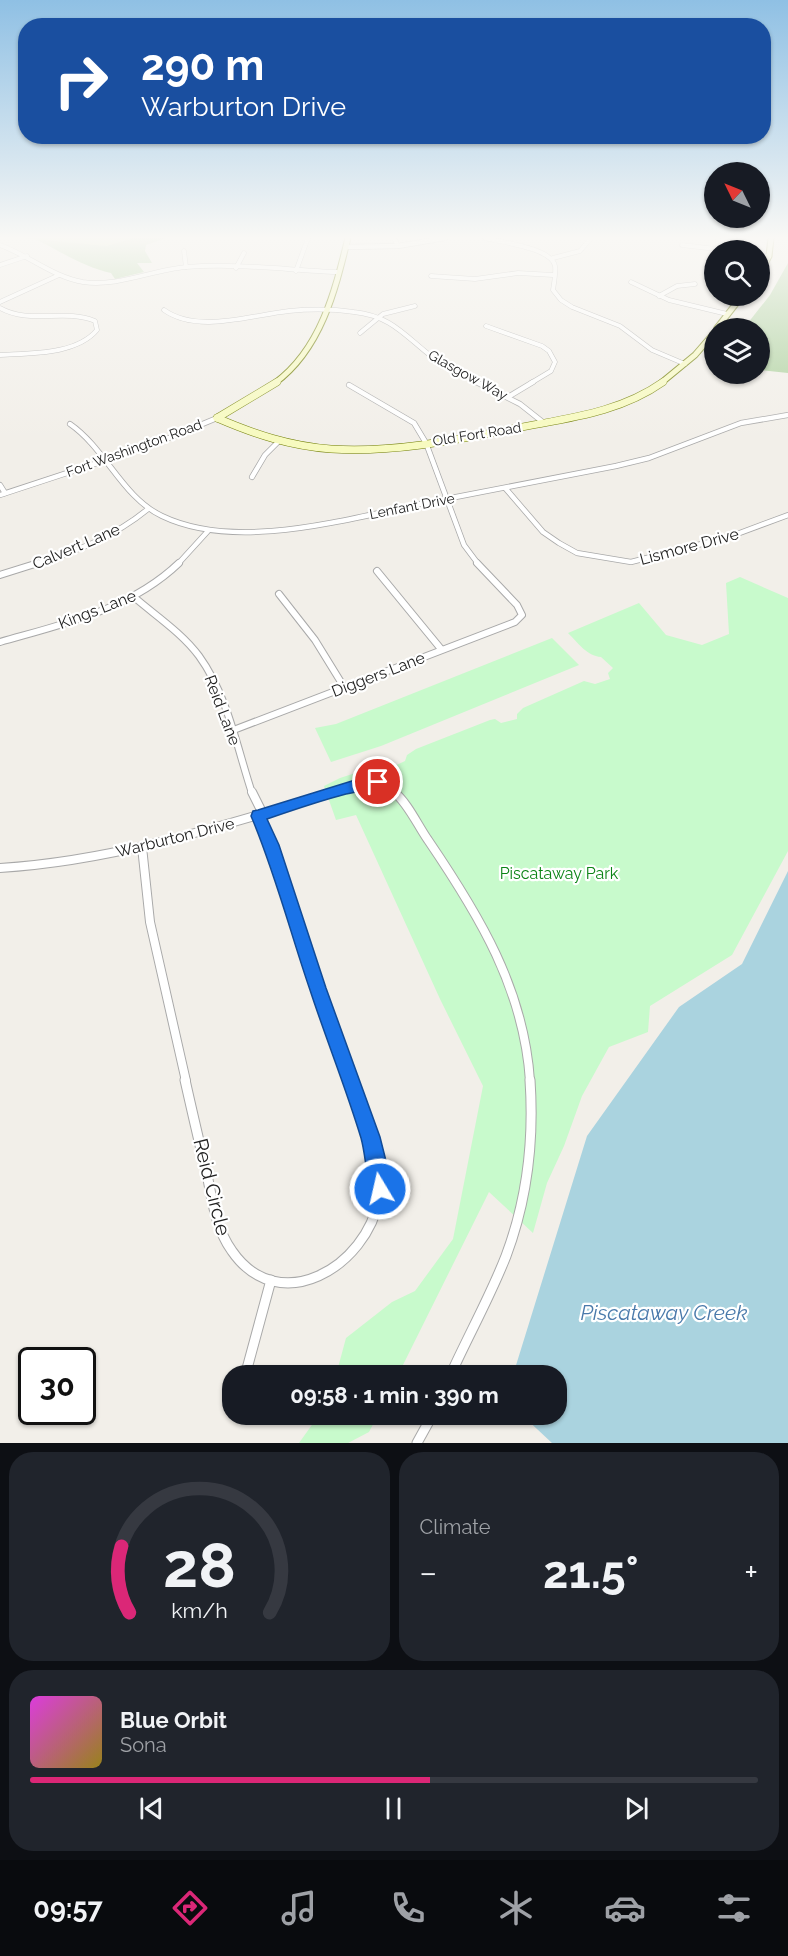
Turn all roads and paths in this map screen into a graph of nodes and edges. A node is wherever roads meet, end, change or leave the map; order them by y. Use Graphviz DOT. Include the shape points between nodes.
graph roads {
  1 [pos="327,305"];
  2 [pos="572,305"];
  3 [pos="694,305"];
  4 [pos="415,306"];
  5 [pos="734,306"];
  6 [pos="0,308"];
  7 [pos="164,310"];
  8 [pos="325,310"];
  9 [pos="727,314"];
  10 [pos="378,316"];
  11 [pos="724,318"];
  12 [pos="486,326"];
  13 [pos="360,333"];
  14 [pos="704,346"];
  15 [pos="0,355"];
  16 [pos="685,364"];
  17 [pos="349,385"];
  18 [pos="508,397"];
  19 [pos="788,415"];
  20 [pos="217,418"];
  21 [pos="544,423"];
  22 [pos="70,424"];
  23 [pos="278,442"];
  24 [pos="426,443"];
  25 [pos="106,460"];
  26 [pos="252,477"];
  27 [pos="0,485"];
  28 [pos="506,489"];
  29 [pos="2,494"];
  30 [pos="446,499"];
  31 [pos="148,509"];
  32 [pos="788,515"];
  33 [pos="208,531"];
  34 [pos="377,571"];
  35 [pos="0,575"];
  36 [pos="279,594"];
  37 [pos="134,597"];
  38 [pos="0,642"];
  39 [pos="441,649"];
  40 [pos="344,687"];
  41 [pos="231,731"];
  42 [pos="261,815"];
  43 [pos="142,847"];
  44 [pos="0,868"];
  45 [pos="271,1280"];
  46 [pos="248,1365"];
  47 [pos="455,1365"];
  48 [pos="426,1425"];
  49 [pos="417,1443"];
  1 -- 8 [label="main road, Fort Washington Road"];
  2 -- 16 [label="street" via="620,326 652,350"];
  3 -- 9 [label="street"];
  4 -- 10 [label="street"];
  5 -- 9 [label="main road"];
  6 -- 15 [label="street" via="21,316 80,315 94,321 97,330 88,340 72,346"];
  7 -- 8 [label="street, Glasgow Way" via="184,319 225,320 287,310"];
  8 -- 10 [label="street, Glasgow Way"];
  8 -- 20 [label="main road, Fort Washington Road" via="313,341 298,362 261,393"];
  9 -- 11 [label="main road"];
  10 -- 13 [label="street"];
  10 -- 18 [label="street, Glasgow Way" via="398,327 440,362"];
  12 -- 18 [label="street" via="546,348 555,362 551,371"];
  14 -- 16 [label="main road, Old Fort Road"];
  16 -- 21 [label="main road, Old Fort Road" via="619,406"];
  17 -- 24 [label="street" via="414,423"];
  18 -- 21 [label="street, Glasgow Way"];
  19 -- 28 [label="street, Lenfant Drive" via="741,423 649,458"];
  20 -- 23 [label="main road, Old Fort Road"];
  20 -- 25 [label="street, Fort Washington Road"];
  21 -- 24 [label="main road, Old Fort Road"];
  22 -- 25 [label="street, Lenfant Drive" via="83,431"];
  23 -- 24 [label="main road, Old Fort Road" via="355,451"];
  23 -- 26 [label="street"];
  24 -- 30 [label="street"];
  25 -- 29 [label="street, Fort Washington Road"];
  25 -- 31 [label="street, Lenfant Drive"];
  27 -- 29 [label="street"];
  28 -- 30 [label="street, Lenfant Drive"];
  28 -- 32 [label="street, Lismore Drive" via="543,532 559,543 577,553 631,562 729,537"];
  30 -- 33 [label="street, Lenfant Drive" via="280,530"];
  30 -- 39 [label="street, Diggers Lane" via="469,553 522,615 515,622"];
  31 -- 33 [label="street, Lenfant Drive" via="172,521"];
  31 -- 35 [label="street, Calvert Lane" via="97,540"];
  33 -- 37 [label="street, Kings Lane" via="172,569"];
  34 -- 39 [label="street"];
  36 -- 40 [label="street" via="315,640"];
  37 -- 38 [label="street, Kings Lane"];
  37 -- 41 [label="street, Reid Lane" via="200,657 219,692"];
  39 -- 40 [label="street, Diggers Lane"];
  40 -- 41 [label="street, Diggers Lane"];
  41 -- 42 [label="street, Reid Lane"];
  42 -- 43 [label="street, Warburton Drive"];
  42 -- 45 [label="street, Reid Circle" via="370,1137 380,1189 373,1222 344,1262 314,1279"];
  42 -- 47 [label="street, Warburton Drive" via="362,783 382,783 398,795 462,893 504,968 522,1022 531,1069 527,1168 513,1235"];
  43 -- 44 [label="street, Warburton Drive" via="49,865"];
  43 -- 45 [label="street, Reid Circle" via="150,922 216,1216 236,1257"];
  45 -- 46 [label="street"];
  48 -- 49 [label="street"];
}
